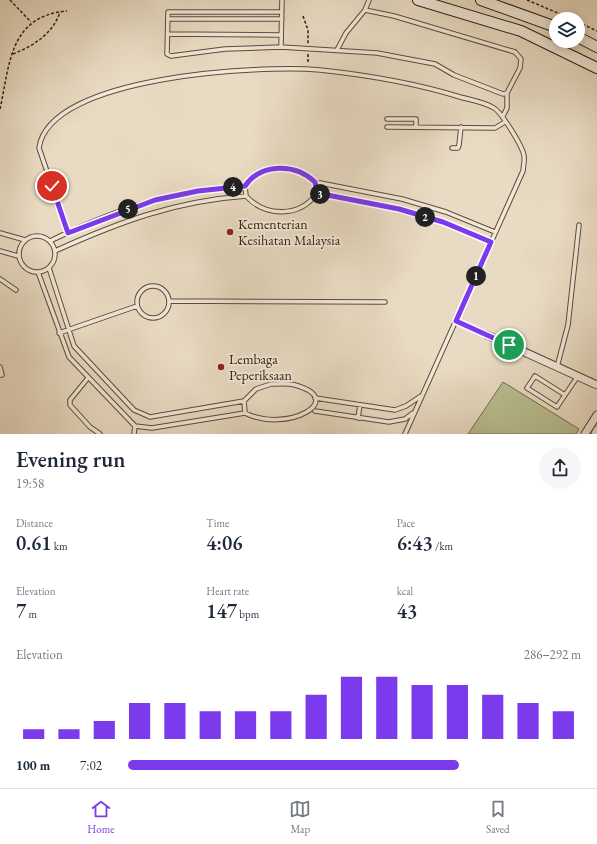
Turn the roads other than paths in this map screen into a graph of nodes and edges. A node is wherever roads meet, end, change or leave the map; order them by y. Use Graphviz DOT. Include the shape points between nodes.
graph roads {
  1 [pos="282,0"];
  2 [pos="369,0"];
  3 [pos="418,0"];
  4 [pos="480,0"];
  5 [pos="365,10"];
  6 [pos="282,12"];
  7 [pos="168,19"];
  8 [pos="282,19"];
  9 [pos="549,25"];
  10 [pos="168,34"];
  11 [pos="281,35"];
  12 [pos="585,38"];
  13 [pos="585,40"];
  14 [pos="597,42"];
  15 [pos="281,47"];
  16 [pos="597,47"];
  17 [pos="337,50"];
  18 [pos="597,69"];
  19 [pos="507,93"];
  20 [pos="503,116"];
  21 [pos="387,119"];
  22 [pos="505,122"];
  23 [pos="387,127"];
  24 [pos="416,127"];
  25 [pos="461,127"];
  26 [pos="452,148"];
  27 [pos="315,182"];
  28 [pos="245,186"];
  29 [pos="317,193"];
  30 [pos="246,196"];
  31 [pos="579,225"];
  32 [pos="495,232"];
  33 [pos="0,233"];
  34 [pos="68,233"];
  35 [pos="25,240"];
  36 [pos="50,241"];
  37 [pos="491,242"];
  38 [pos="0,251"];
  39 [pos="55,251"];
  40 [pos="18,256"];
  41 [pos="48,268"];
  42 [pos="38,272"];
  43 [pos="0,279"];
  44 [pos="16,290"];
  45 [pos="170,302"];
  46 [pos="385,302"];
  47 [pos="137,306"];
  48 [pos="456,321"];
  49 [pos="68,330"];
  50 [pos="59,333"];
  51 [pos="487,335"];
  52 [pos="77,351"];
  53 [pos="69,357"];
  54 [pos="557,366"];
  55 [pos="0,367"];
  56 [pos="0,376"];
  57 [pos="578,376"];
  58 [pos="88,378"];
  59 [pos="587,380"];
  60 [pos="597,381"];
  61 [pos="597,385"];
  62 [pos="423,395"];
  63 [pos="565,395"];
  64 [pos="315,398"];
  65 [pos="244,402"];
  66 [pos="360,405"];
  67 [pos="134,410"];
  68 [pos="315,411"];
  69 [pos="414,412"];
  70 [pos="245,413"];
  71 [pos="597,415"];
  72 [pos="311,416"];
  73 [pos="126,417"];
  74 [pos="358,418"];
  75 [pos="258,423"];
  76 [pos="135,426"];
  77 [pos="597,430"];
  78 [pos="100,434"];
  79 [pos="134,434"];
  80 [pos="405,434"];
  81 [pos="585,434"];
  82 [pos="595,434"];
  1 -- 6 [label="lane"];
  2 -- 5 [label="lane"];
  3 -- 18 [label="main road" via="521,31"];
  4 -- 9 [label="main road"];
  5 -- 17 [label="lane" via="346,33"];
  5 -- 19 [label="lane" via="394,16 515,52 521,59 520,68"];
  6 -- 7 [label="lane" via="168,12"];
  6 -- 8 [label="lane"];
  7 -- 8 [label="lane"];
  7 -- 10 [label="lane"];
  8 -- 11 [label="lane"];
  10 -- 11 [label="lane"];
  10 -- 15 [label="lane" via="167,52 171,56 225,49"];
  11 -- 15 [label="lane"];
  12 -- 14 [label="main road"];
  13 -- 16 [label="main road"];
  15 -- 17 [label="lane"];
  17 -- 19 [label="lane" via="377,53 435,64 454,75 503,94"];
  19 -- 20 [label="lane" via="507,108"];
  20 -- 22 [label="lane"];
  20 -- 34 [label="lane" via="488,106 438,90 383,79 308,70 282,69 196,75 126,86 86,99 66,111 50,123 40,139 39,148"];
  21 -- 24 [label="lane" via="416,119"];
  22 -- 25 [label="lane" via="496,128"];
  22 -- 32 [label="lane" via="519,142 524,156 523,171"];
  23 -- 24 [label="lane"];
  24 -- 25 [label="lane"];
  25 -- 26 [label="lane" via="460,145 458,148"];
  27 -- 28 [label="lane" via="296,170 271,168 257,174"];
  27 -- 29 [label="lane"];
  27 -- 32 [label="lane" via="402,199 446,212"];
  28 -- 30 [label="lane"];
  28 -- 34 [label="lane" via="198,191 155,200"];
  29 -- 30 [label="lane" via="305,206 291,211 265,210"];
  29 -- 37 [label="lane" via="399,209 443,222"];
  30 -- 39 [label="lane" via="201,201 158,210 103,229"];
  31 -- 54 [label="lane" via="568,325"];
  32 -- 37 [label="lane"];
  33 -- 35 [label="lane"];
  34 -- 36 [label="lane"];
  35 -- 36 [label="lane" via="33,236"];
  35 -- 40 [label="lane" via="19,247"];
  36 -- 39 [label="lane"];
  37 -- 48 [label="lane"];
  38 -- 40 [label="lane"];
  39 -- 41 [label="lane" via="55,257"];
  40 -- 42 [label="lane" via="22,265 29,271"];
  41 -- 42 [label="lane"];
  41 -- 49 [label="lane"];
  42 -- 50 [label="lane"];
  43 -- 44 [label="lane"];
  45 -- 46 [label="lane"];
  45 -- 47 [label="lane" via="168,309 157,318 141,313"];
  45 -- 47 [label="lane" via="164,289 157,285 147,286 141,290 137,298"];
  47 -- 49 [label="lane"];
  48 -- 51 [label="lane"];
  48 -- 62 [label="lane"];
  49 -- 50 [label="lane"];
  49 -- 52 [label="lane"];
  50 -- 53 [label="lane"];
  51 -- 54 [label="street"];
  52 -- 53 [label="lane"];
  52 -- 67 [label="lane"];
  53 -- 58 [label="lane"];
  54 -- 57 [label="street"];
  55 -- 56 [label="lane"];
  57 -- 59 [label="street"];
  57 -- 63 [label="lane"];
  58 -- 73 [label="lane"];
  58 -- 78 [label="lane" via="70,400 70,405"];
  59 -- 60 [label="lane"];
  59 -- 61 [label="street"];
  62 -- 66 [label="lane" via="395,410"];
  62 -- 69 [label="lane"];
  63 -- 63 [label="lane" via="557,407 527,388 535,376"];
  64 -- 65 [label="lane" via="295,385 271,384 256,389"];
  64 -- 66 [label="lane"];
  64 -- 68 [label="lane"];
  65 -- 67 [label="lane" via="150,417"];
  65 -- 70 [label="lane"];
  66 -- 74 [label="lane"];
  67 -- 73 [label="lane"];
  68 -- 72 [label="lane"];
  68 -- 74 [label="lane"];
  69 -- 74 [label="lane" via="405,419 389,422"];
  69 -- 80 [label="lane"];
  70 -- 75 [label="lane"];
  70 -- 76 [label="lane" via="152,428"];
  71 -- 81 [label="street"];
  73 -- 76 [label="lane"];
  76 -- 79 [label="lane"];
  77 -- 82 [label="street"];
}
